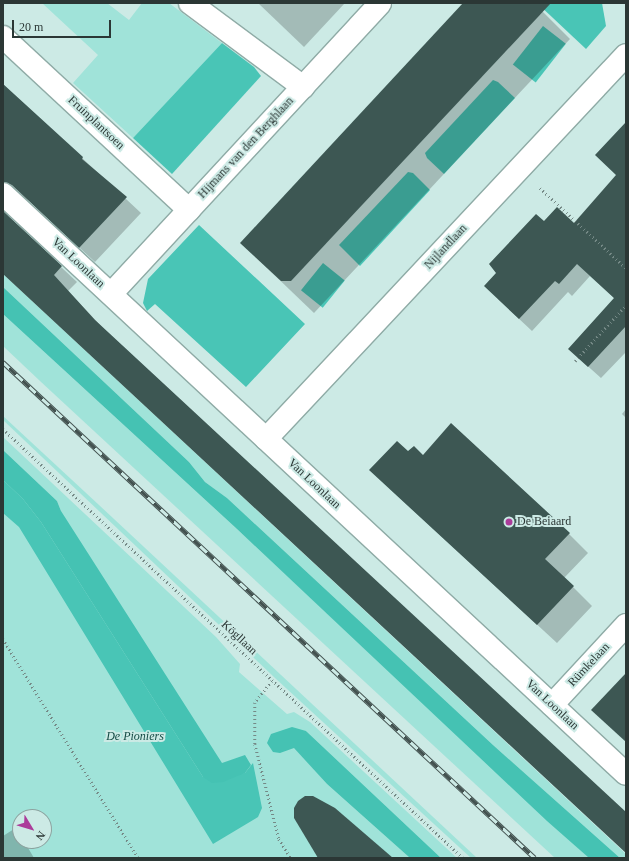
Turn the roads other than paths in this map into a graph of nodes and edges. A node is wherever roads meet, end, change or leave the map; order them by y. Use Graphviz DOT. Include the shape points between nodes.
graph roads {
  1 [pos="190,3"];
  2 [pos="380,3"];
  3 [pos="3,37"];
  4 [pos="626,54"];
  5 [pos="303,87"];
  6 [pos="3,194"];
  7 [pos="189,210"];
  8 [pos="111,294"];
  9 [pos="266,439"];
  10 [pos="626,625"];
  11 [pos="552,705"];
  12 [pos="626,774"];
  1 -- 5 [label="street"];
  2 -- 5 [label="street, Hijmans van den Berghlaan"];
  3 -- 7 [label="street, Fruinplantsoen"];
  4 -- 9 [label="street, Nijlandlaan"];
  5 -- 7 [label="street, Hijmans van den Berghlaan"];
  6 -- 8 [label="street, Van Loonlaan"];
  7 -- 8 [label="street, Hijmans van den Berghlaan"];
  8 -- 9 [label="street, Van Loonlaan"];
  9 -- 11 [label="street, Van Loonlaan"];
  10 -- 11 [label="street, Rümkelaan"];
  11 -- 12 [label="street, Van Loonlaan"];
}
